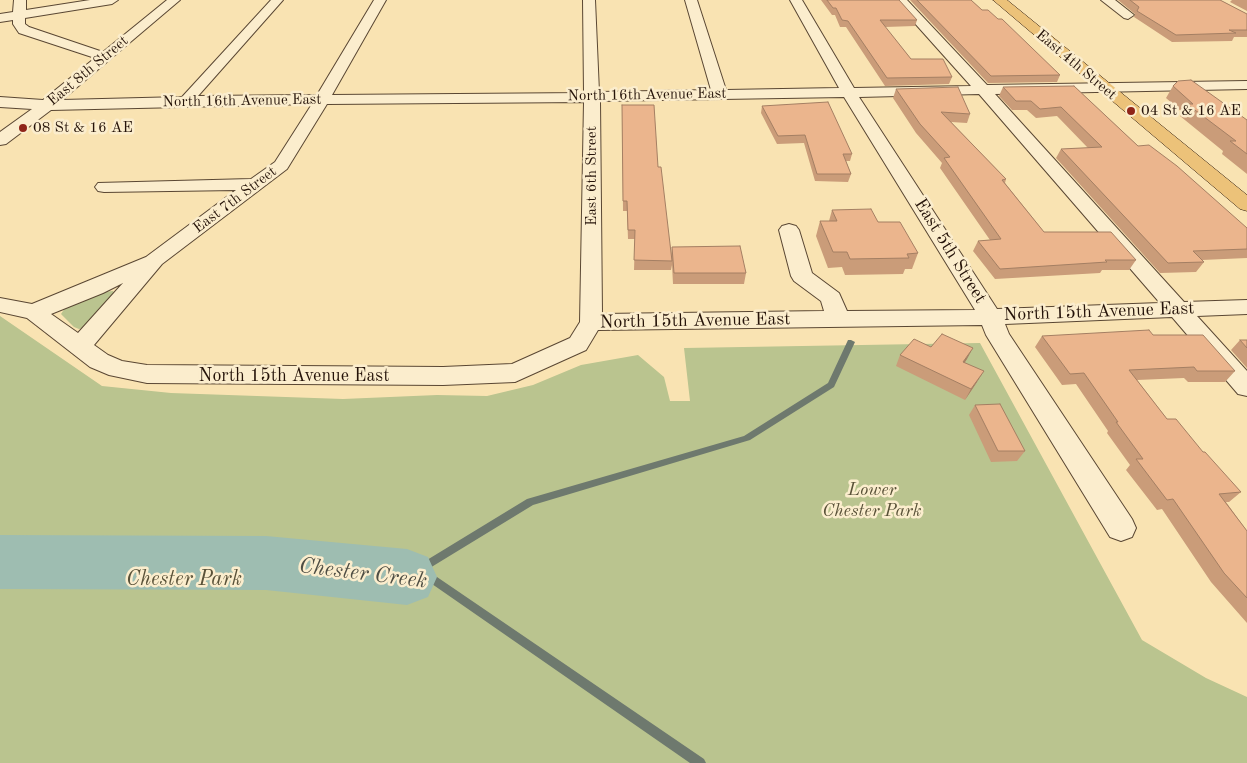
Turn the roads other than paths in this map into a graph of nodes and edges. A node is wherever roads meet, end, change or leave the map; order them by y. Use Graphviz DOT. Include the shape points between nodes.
graph roads {
  1 [pos="20,0"];
  2 [pos="112,0"];
  3 [pos="174,0"];
  4 [pos="277,0"];
  5 [pos="380,0"];
  6 [pos="589,0"];
  7 [pos="691,0"];
  8 [pos="796,0"];
  9 [pos="900,0"];
  10 [pos="999,0"];
  11 [pos="1107,0"];
  12 [pos="19,15"];
  13 [pos="1128,15"];
  14 [pos="0,18"];
  15 [pos="105,57"];
  16 [pos="1104,88"];
  17 [pos="1243,88"];
  18 [pos="983,90"];
  19 [pos="850,92"];
  20 [pos="720,94"];
  21 [pos="592,97"];
  22 [pos="322,100"];
  23 [pos="186,101"];
  24 [pos="0,102"];
  25 [pos="48,105"];
  26 [pos="0,140"];
  27 [pos="256,184"];
  28 [pos="104,188"];
  29 [pos="1247,205"];
  30 [pos="789,230"];
  31 [pos="155,260"];
  32 [pos="0,305"];
  33 [pos="1247,307"];
  34 [pos="1179,309"];
  35 [pos="34,312"];
  36 [pos="991,317"];
  37 [pos="838,319"];
  38 [pos="591,322"];
  39 [pos="79,348"];
  40 [pos="1247,387"];
  41 [pos="1121,528"];
  1 -- 12 [label="street"];
  2 -- 12 [label="street"];
  3 -- 15 [label="street, East 8th Street"];
  4 -- 23 [label="street"];
  5 -- 22 [label="street, East 7th Street"];
  6 -- 21 [label="street, East 6th Street"];
  7 -- 20 [label="street"];
  8 -- 19 [label="street, East 5th Street"];
  9 -- 18 [label="street"];
  10 -- 16 [label="main road, East 4th Street"];
  11 -- 13 [label="street"];
  12 -- 14 [label="street"];
  12 -- 15 [label="street" via="18,24 24,30"];
  15 -- 25 [label="street, East 8th Street"];
  16 -- 17 [label="street, North 16th Avenue East"];
  16 -- 18 [label="street, North 16th Avenue East"];
  16 -- 29 [label="main road, East 4th Street"];
  18 -- 19 [label="street, North 16th Avenue East"];
  18 -- 34 [label="street"];
  19 -- 20 [label="street, North 16th Avenue East"];
  19 -- 36 [label="street, East 5th Street"];
  20 -- 21 [label="street, North 16th Avenue East"];
  21 -- 22 [label="street, North 16th Avenue East"];
  21 -- 38 [label="street, East 6th Street"];
  22 -- 23 [label="street, North 16th Avenue East"];
  22 -- 27 [label="street, East 7th Street" via="281,165"];
  23 -- 25 [label="street, North 16th Avenue East"];
  24 -- 25 [label="street, North 16th Avenue East"];
  25 -- 26 [label="street, East 8th Street"];
  27 -- 28 [label="street"];
  27 -- 31 [label="street, East 7th Street"];
  30 -- 37 [label="street" via="802,276 831,298"];
  31 -- 35 [label="street, East 7th Street"];
  31 -- 39 [label="street, East 7th Street"];
  32 -- 35 [label="street, North 15th Avenue East"];
  33 -- 34 [label="street, North 15th Avenue East"];
  34 -- 36 [label="street, North 15th Avenue East"];
  34 -- 40 [label="street"];
  35 -- 39 [label="street, North 15th Avenue East"];
  36 -- 37 [label="street, North 15th Avenue East"];
  36 -- 41 [label="street, East 5th Street" via="998,334"];
  37 -- 38 [label="street, North 15th Avenue East"];
  38 -- 39 [label="street, North 15th Avenue East" via="578,344 515,373 443,376 147,374 118,369"];
}
